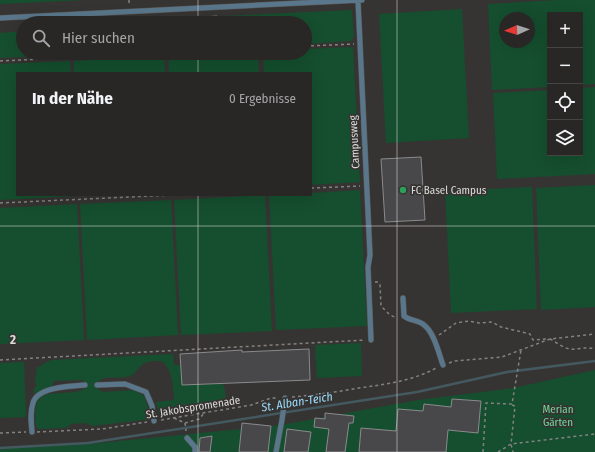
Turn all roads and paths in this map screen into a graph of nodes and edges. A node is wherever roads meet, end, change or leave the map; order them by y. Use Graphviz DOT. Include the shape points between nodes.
graph roads {
  1 [pos="360,0"];
  2 [pos="40,16"];
  3 [pos="16,17"];
  4 [pos="0,18"];
  5 [pos="360,43"];
  6 [pos="312,46"];
  7 [pos="21,60"];
  8 [pos="0,61"];
  9 [pos="366,186"];
  10 [pos="312,188"];
  11 [pos="154,196"];
  12 [pos="0,204"];
  13 [pos="369,282"];
  14 [pos="403,298"];
  15 [pos="408,319"];
  16 [pos="595,334"];
  17 [pos="433,339"];
  18 [pos="550,339"];
  19 [pos="371,340"];
  20 [pos="595,349"];
  21 [pos="521,350"];
  22 [pos="0,360"];
  23 [pos="443,365"];
  24 [pos="97,385"];
  25 [pos="85,386"];
  26 [pos="285,398"];
  27 [pos="512,404"];
  28 [pos="205,412"];
  29 [pos="173,418"];
  30 [pos="154,421"];
  31 [pos="185,423"];
  32 [pos="32,432"];
  33 [pos="0,433"];
  34 [pos="595,434"];
  35 [pos="187,438"];
  36 [pos="510,444"];
  37 [pos="195,452"];
  38 [pos="276,452"];
  39 [pos="483,452"];
  40 [pos="498,452"];
  41 [pos="513,452"];
  1 -- 2 [label="lane"];
  1 -- 5 [label="lane, Campusweg"];
  3 -- 4 [label="lane"];
  5 -- 6 [label="path"];
  5 -- 9 [label="lane, Campusweg"];
  7 -- 8 [label="path"];
  9 -- 10 [label="path"];
  9 -- 13 [label="lane, Campusweg"];
  11 -- 12 [label="path"];
  13 -- 15 [label="path" via="380,284 381,306 386,312 400,319"];
  13 -- 19 [label="lane, Campusweg"];
  14 -- 15 [label="lane" via="404,316"];
  15 -- 17 [label="lane" via="423,323"];
  16 -- 18 [label="path, St. Jakobspromenade"];
  17 -- 18 [label="path" via="456,322 470,321 492,322 501,327 530,334 533,340"];
  17 -- 23 [label="lane"];
  18 -- 20 [label="path" via="571,349"];
  18 -- 21 [label="path, St. Jakobspromenade"];
  19 -- 22 [label="path"];
  21 -- 23 [label="path, St. Jakobspromenade" via="502,357 455,361"];
  21 -- 27 [label="path"];
  23 -- 26 [label="path, St. Jakobspromenade" via="403,381"];
  24 -- 30 [label="lane" via="125,384 146,392 152,406"];
  25 -- 32 [label="lane" via="52,389 38,395 33,402"];
  26 -- 28 [label="path, St. Jakobspromenade" via="271,398 251,405"];
  26 -- 38 [label="lane"];
  27 -- 36 [label="path" via="515,406"];
  27 -- 39 [label="path" via="486,403"];
  28 -- 29 [label="path, St. Jakobspromenade"];
  28 -- 31 [label="path" via="199,419"];
  29 -- 30 [label="path, St. Jakobspromenade"];
  29 -- 31 [label="path"];
  30 -- 32 [label="path, St. Jakobspromenade" via="102,429"];
  31 -- 35 [label="path"];
  32 -- 33 [label="path, St. Jakobspromenade"];
  34 -- 36 [label="path"];
  35 -- 37 [label="lane" via="195,447"];
  36 -- 40 [label="path"];
  36 -- 41 [label="path"];
}
